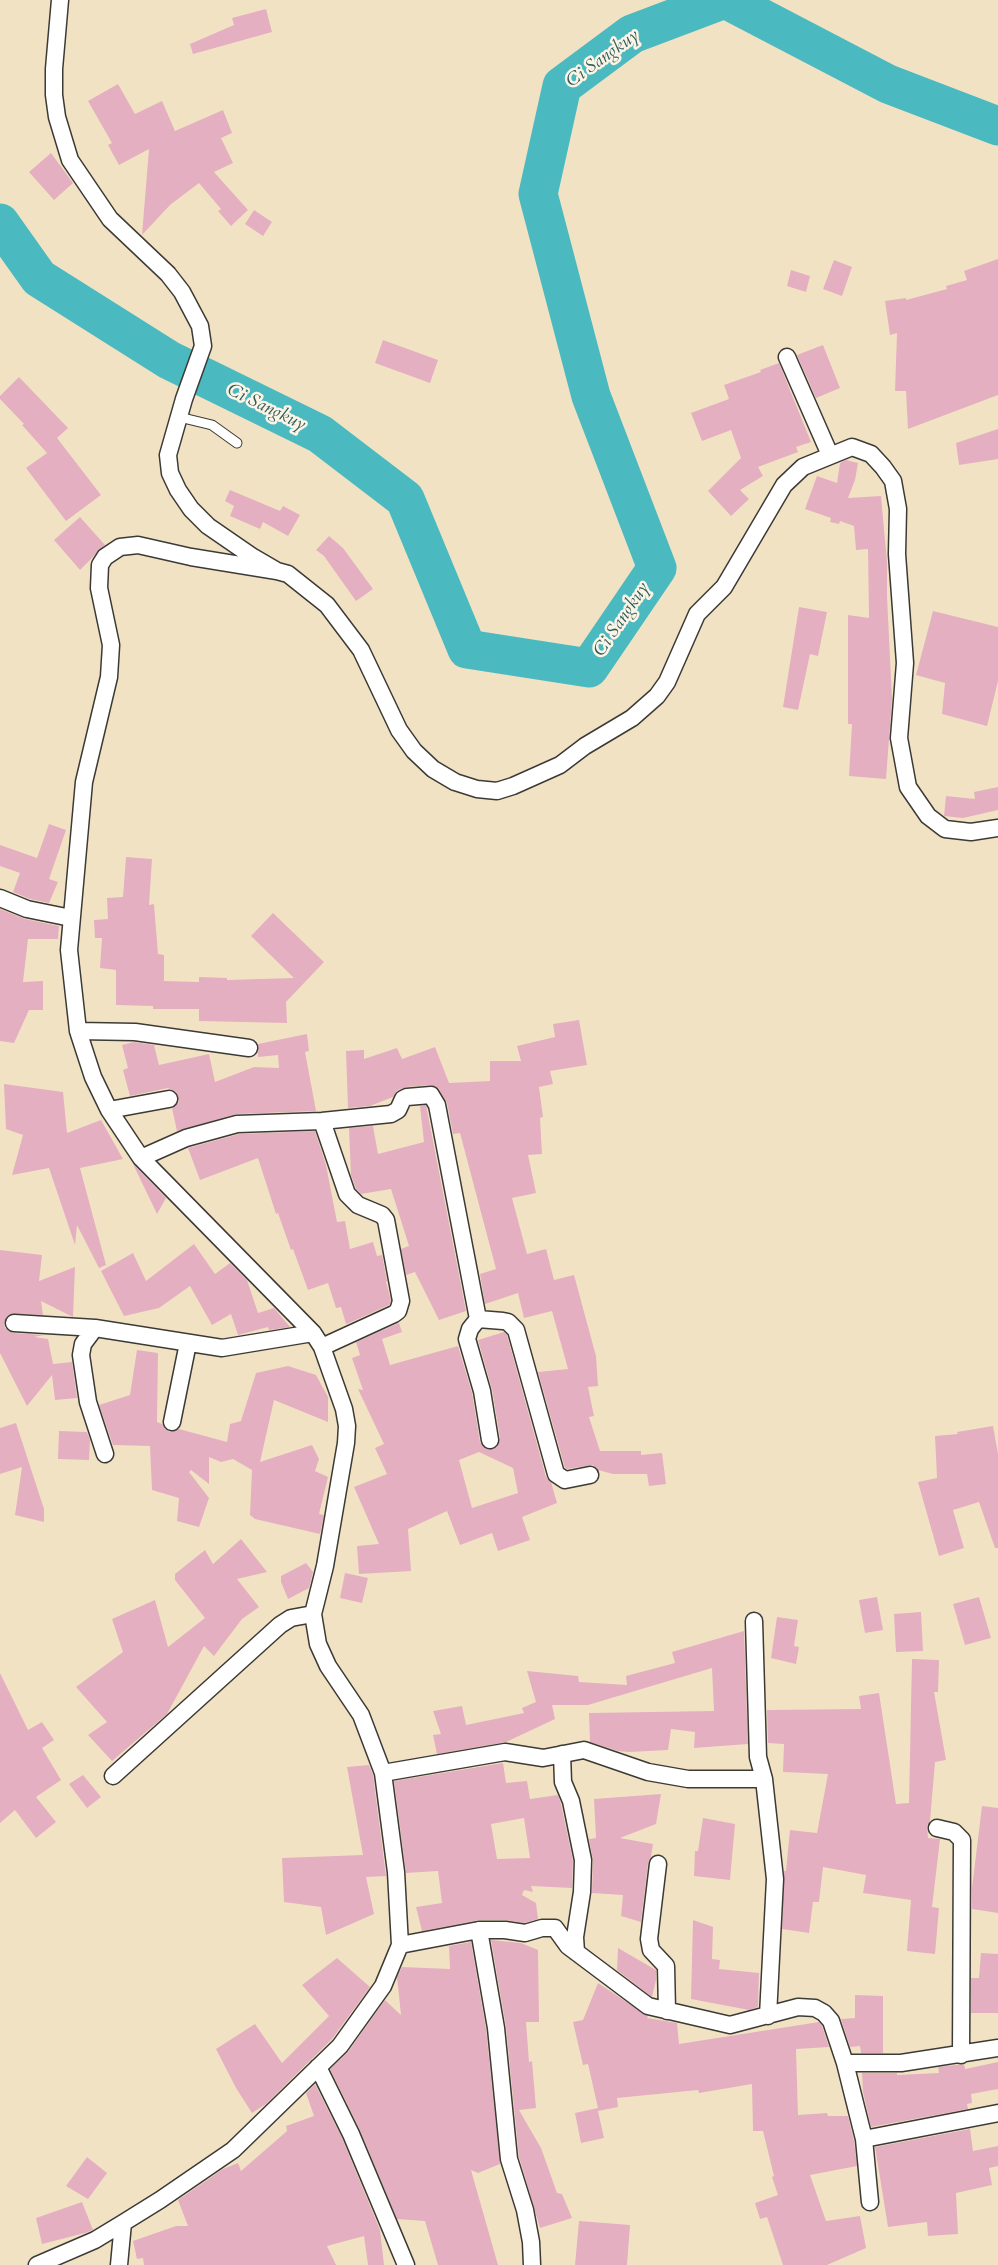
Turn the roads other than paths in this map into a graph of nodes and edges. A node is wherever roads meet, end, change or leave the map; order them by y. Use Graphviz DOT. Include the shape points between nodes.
graph roads {
  1 [pos="60,0"];
  2 [pos="787,357"];
  3 [pos="180,417"];
  4 [pos="238,443"];
  5 [pos="830,455"];
  6 [pos="277,571"];
  7 [pos="998,828"];
  8 [pos="0,898"];
  9 [pos="71,918"];
  10 [pos="78,1031"];
  11 [pos="249,1048"];
  12 [pos="169,1099"];
  13 [pos="109,1110"];
  14 [pos="322,1121"];
  15 [pos="141,1158"];
  16 [pos="478,1319"];
  17 [pos="14,1323"];
  18 [pos="95,1328"];
  19 [pos="317,1340"];
  20 [pos="188,1343"];
  21 [pos="172,1422"];
  22 [pos="490,1440"];
  23 [pos="105,1454"];
  24 [pos="590,1475"];
  25 [pos="313,1614"];
  26 [pos="754,1621"];
  27 [pos="562,1754"];
  28 [pos="383,1773"];
  29 [pos="113,1776"];
  30 [pos="764,1779"];
  31 [pos="937,1828"];
  32 [pos="658,1864"];
  33 [pos="478,1930"];
  34 [pos="400,1944"];
  35 [pos="576,1952"];
  36 [pos="667,2010"];
  37 [pos="768,2016"];
  38 [pos="998,2048"];
  39 [pos="961,2055"];
  40 [pos="844,2063"];
  41 [pos="318,2067"];
  42 [pos="998,2114"];
  43 [pos="864,2140"];
  44 [pos="870,2202"];
  45 [pos="123,2223"];
  46 [pos="37,2265"];
  47 [pos="119,2265"];
  48 [pos="406,2265"];
  49 [pos="532,2265"];
  1 -- 3 [label="street" via="54,94 56,117 70,160 110,219 168,274 200,326 204,346"];
  2 -- 5 [label="street"];
  3 -- 4 [label="lane" via="212,425"];
  3 -- 6 [label="street" via="168,455 170,473 178,490 208,526"];
  5 -- 6 [label="street" via="803,467 784,485 724,587 697,614 667,682 652,701 632,718 560,765 497,791 456,782 433,769 414,751 399,730 361,650 327,605 288,574"];
  5 -- 7 [label="street" via="852,447 871,454 893,481 898,509 897,554 905,663 899,738 908,787 928,816 945,829 971,832"];
  6 -- 9 [label="street" via="138,545 120,547 105,557 100,565 99,588 111,645 109,677 84,782"];
  8 -- 9 [label="street" via="27,909"];
  9 -- 10 [label="street" via="69,950"];
  10 -- 11 [label="street" via="135,1032"];
  10 -- 13 [label="street" via="93,1077"];
  12 -- 13 [label="street"];
  13 -- 15 [label="street"];
  14 -- 15 [label="street" via="237,1124 186,1138"];
  14 -- 16 [label="street" via="391,1114 398,1110 407,1096 432,1095 437,1106"];
  14 -- 19 [label="street" via="347,1194 358,1206 386,1220 401,1301 394,1314"];
  15 -- 19 [label="street"];
  16 -- 22 [label="street" via="467,1339 482,1391"];
  16 -- 24 [label="street" via="508,1322 516,1330 556,1474 565,1480"];
  17 -- 18 [label="street"];
  18 -- 20 [label="street"];
  18 -- 23 [label="street" via="83,1344 81,1356 88,1402"];
  19 -- 20 [label="street" via="222,1348"];
  19 -- 25 [label="street" via="344,1409 347,1426 325,1566"];
  20 -- 21 [label="street"];
  25 -- 28 [label="street" via="318,1644 328,1666 361,1715"];
  25 -- 29 [label="street" via="291,1618 280,1626"];
  26 -- 30 [label="street" via="758,1757"];
  27 -- 28 [label="street" via="543,1758 505,1752"];
  27 -- 30 [label="street" via="584,1750 648,1772 688,1779"];
  27 -- 35 [label="street" via="563,1782 571,1801 583,1860"];
  28 -- 34 [label="street" via="396,1872"];
  30 -- 37 [label="street" via="775,1879"];
  31 -- 39 [label="street" via="954,1832 962,1840"];
  32 -- 36 [label="street" via="649,1940 651,1950 666,1966"];
  33 -- 34 [label="street"];
  33 -- 35 [label="street" via="525,1933 554,1928"];
  33 -- 49 [label="street" via="496,2028 509,2159 525,2210"];
  34 -- 41 [label="street" via="383,1986 340,2046"];
  35 -- 36 [label="street" via="648,2006"];
  36 -- 37 [label="street" via="730,2025"];
  37 -- 40 [label="street" via="807,2006 824,2013 831,2021"];
  38 -- 39 [label="street"];
  39 -- 40 [label="street" via="901,2063"];
  40 -- 43 [label="street"];
  41 -- 45 [label="street" via="233,2150"];
  41 -- 48 [label="street" via="351,2134"];
  42 -- 43 [label="street"];
  43 -- 44 [label="street"];
  45 -- 46 [label="street" via="95,2240"];
  45 -- 47 [label="street"];
}
